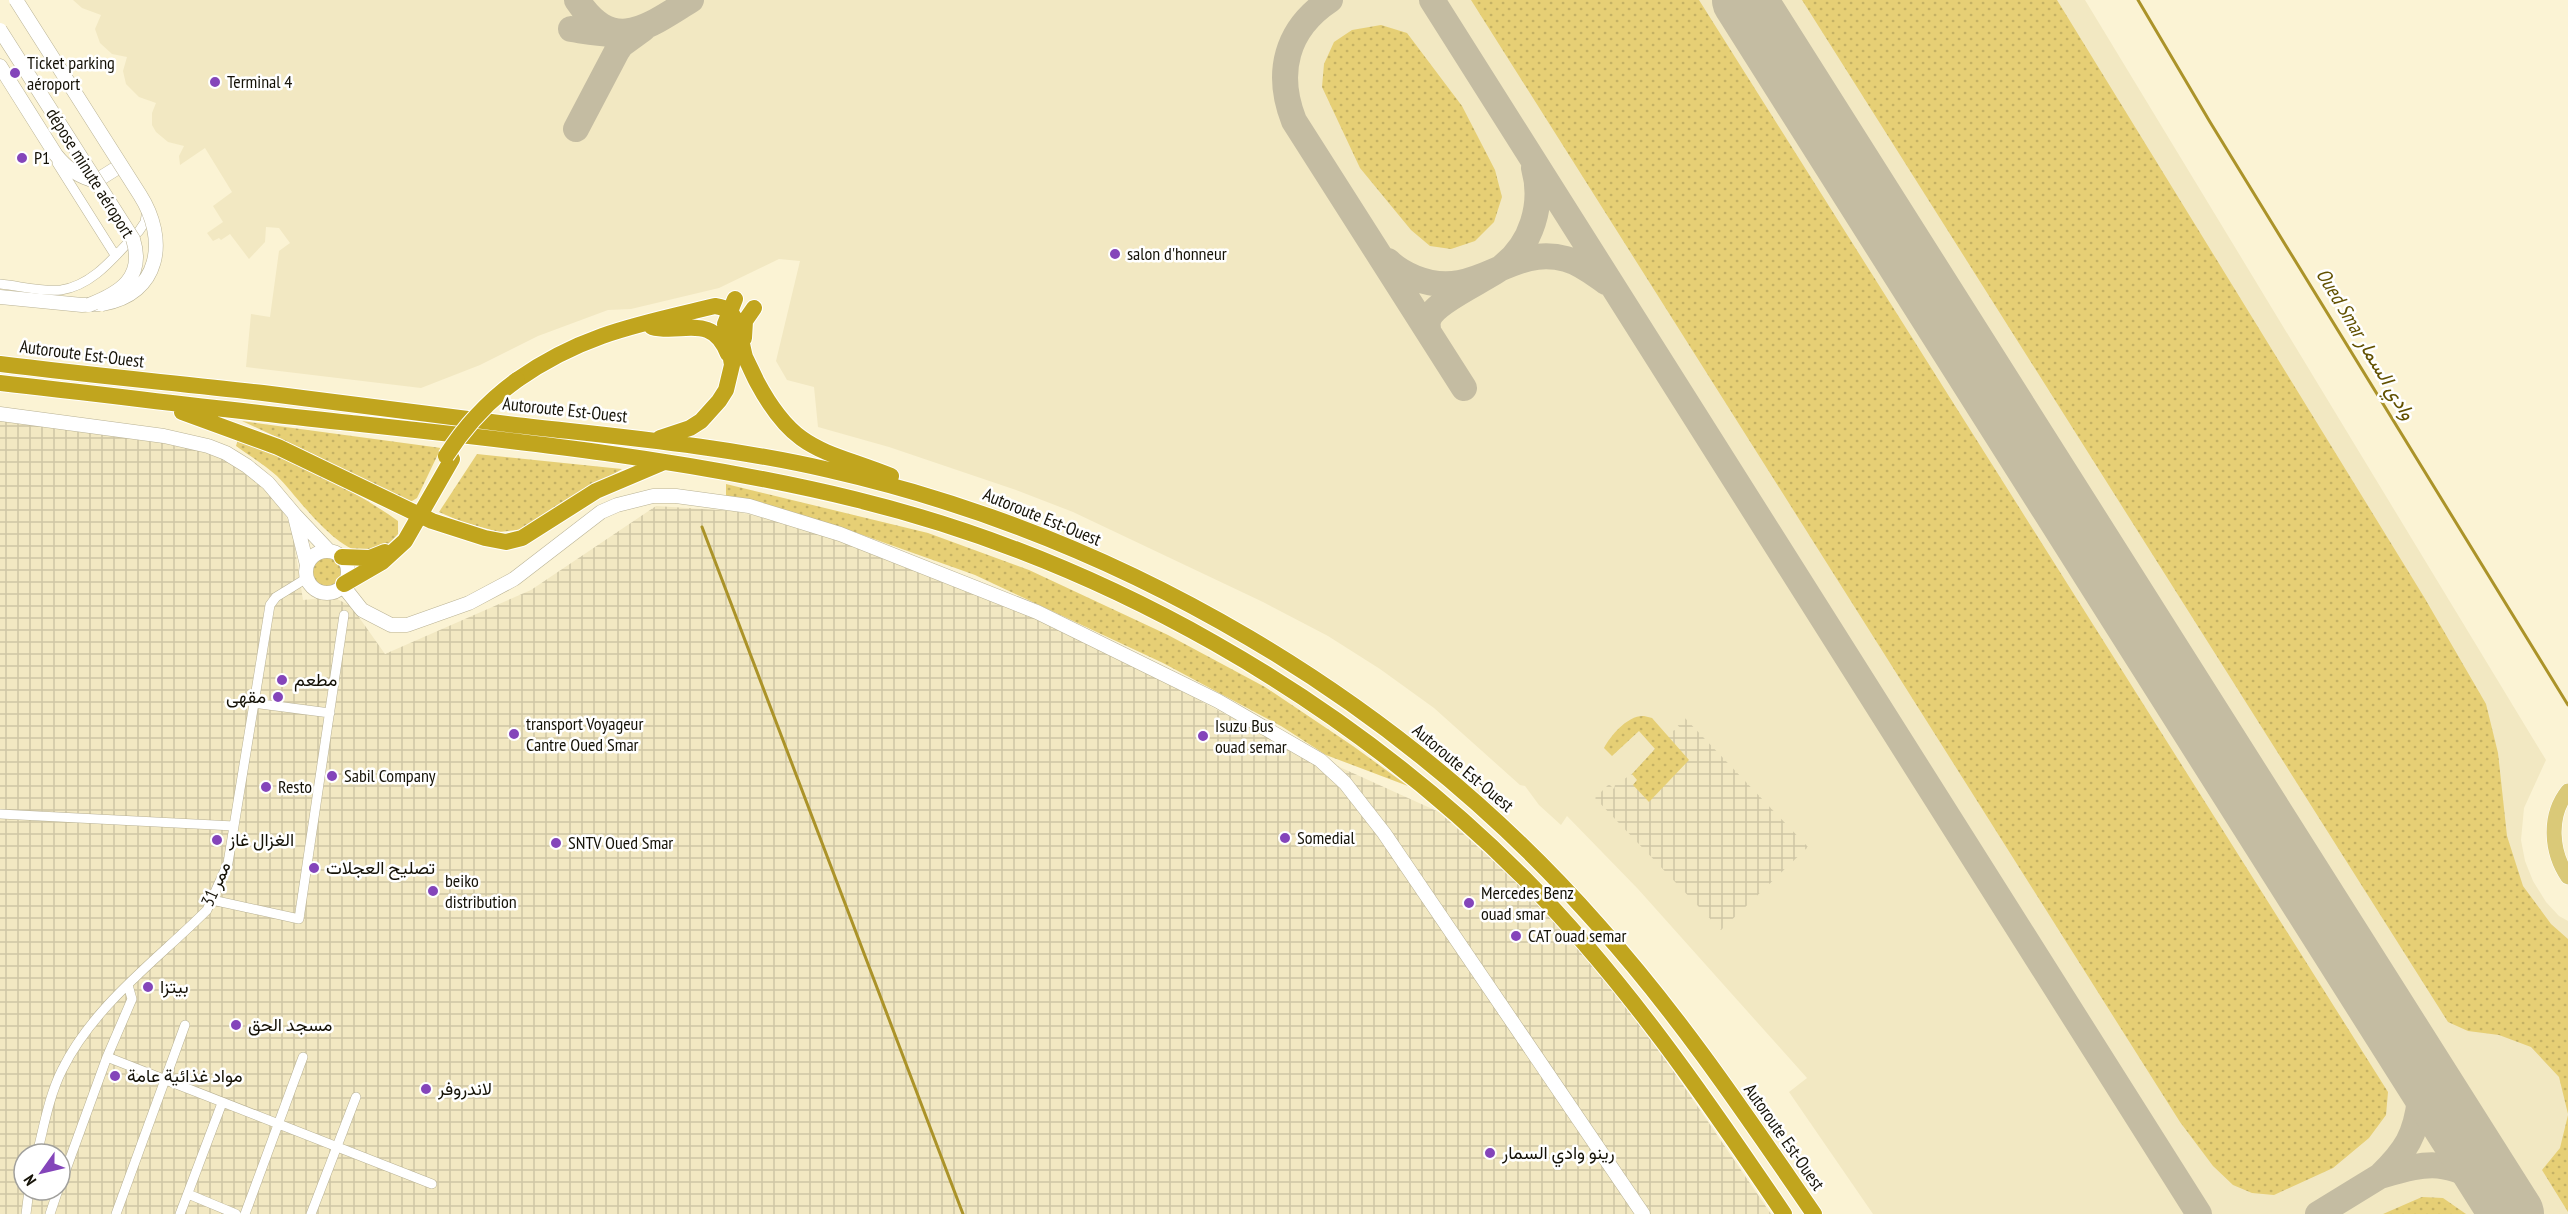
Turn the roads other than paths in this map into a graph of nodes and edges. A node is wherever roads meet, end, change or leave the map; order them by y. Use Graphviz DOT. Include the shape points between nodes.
graph roads {
  1 [pos="16,0"];
  2 [pos="0,30"];
  3 [pos="0,66"];
  4 [pos="0,72"];
  5 [pos="120,166"];
  6 [pos="96,181"];
  7 [pos="115,255"];
  8 [pos="0,284"];
  9 [pos="0,297"];
  10 [pos="95,305"];
  11 [pos="733,306"];
  12 [pos="754,309"];
  13 [pos="652,327"];
  14 [pos="746,357"];
  15 [pos="0,364"];
  16 [pos="730,377"];
  17 [pos="0,383"];
  18 [pos="519,383"];
  19 [pos="129,397"];
  20 [pos="0,414"];
  21 [pos="654,440"];
  22 [pos="665,462"];
  23 [pos="295,515"];
  24 [pos="418,515"];
  25 [pos="997,519"];
  26 [pos="336,554"];
  27 [pos="307,572"];
  28 [pos="344,585"];
  29 [pos="344,615"];
  30 [pos="253,703"];
  31 [pos="330,713"];
  32 [pos="2568,791"];
  33 [pos="0,814"];
  34 [pos="234,826"];
  35 [pos="2568,877"];
  36 [pos="212,900"];
  37 [pos="128,985"];
  38 [pos="185,1025"];
  39 [pos="106,1057"];
  40 [pos="303,1057"];
  41 [pos="165,1080"];
  42 [pos="356,1097"];
  43 [pos="222,1103"];
  44 [pos="279,1124"];
  45 [pos="40,1142"];
  46 [pos="337,1146"];
  47 [pos="72,1152"];
  48 [pos="432,1184"];
  49 [pos="188,1194"];
  50 [pos="116,1214"];
  51 [pos="180,1214"];
  52 [pos="236,1214"];
  53 [pos="245,1214"];
  54 [pos="311,1214"];
  55 [pos="1643,1214"];
  56 [pos="1784,1214"];
  57 [pos="1814,1214"];
  1 -- 5 [label="main road, dépose minute aéroport, bridge"];
  1 -- 7 [label="street" via="145,201 142,226"];
  2 -- 6 [label="main road, dépose minute aéroport, bridge"];
  3 -- 6 [label="main road" via="61,162 73,172"];
  4 -- 7 [label="street"];
  5 -- 6 [label="main road"];
  5 -- 10 [label="main road, dépose minute aéroport, bridge" via="152,215 157,254 137,288 121,299"];
  6 -- 10 [label="main road, dépose minute aéroport, bridge" via="129,233 136,254 131,276 123,288"];
  7 -- 8 [label="street" via="94,276 73,287 49,290"];
  9 -- 10 [label="main road"];
  11 -- 13 [label="highway"];
  11 -- 14 [label="highway"];
  11 -- 16 [label="highway" via="725,326 732,359"];
  11 -- 18 [label="highway" via="715,306 608,332 561,353"];
  12 -- 14 [label="highway" via="744,326"];
  13 -- 16 [label="highway" via="699,327 714,334 728,356"];
  13 -- 18 [label="highway" via="584,347"];
  14 -- 25 [label="highway" via="786,426 807,444"];
  15 -- 21 [label="highway, Autoroute Est-Ouest"];
  16 -- 21 [label="highway" via="719,401 701,421"];
  17 -- 19 [label="highway, Autoroute Est-Ouest"];
  18 -- 24 [label="highway, bridge" via="492,399 470,422"];
  19 -- 22 [label="highway, Autoroute Est-Ouest" via="513,440"];
  19 -- 24 [label="highway" via="205,418 278,447"];
  20 -- 23 [label="main road" via="164,436 208,446 247,466 268,483"];
  21 -- 25 [label="highway, Autoroute Est-Ouest" via="829,470"];
  22 -- 24 [label="highway" via="596,491 522,538 506,542"];
  22 -- 56 [label="highway, Autoroute Est-Ouest" via="860,500 1015,550 1155,611 1283,684 1434,798 1522,876 1619,984 1690,1077"];
  23 -- 26 [label="main road"];
  23 -- 27 [label="main road"];
  24 -- 26 [label="highway" via="401,538 379,555 362,559"];
  24 -- 28 [label="highway" via="411,534 399,548"];
  25 -- 57 [label="highway, Autoroute Est-Ouest" via="1122,571 1239,632 1337,694 1450,780 1575,898 1627,958 1707,1061"];
  26 -- 27 [label="main road" via="316,554"];
  26 -- 28 [label="main road" via="348,567"];
  27 -- 28 [label="main road" via="314,589 320,592 332,592"];
  27 -- 30 [label="street, ممر 31" via="270,605"];
  28 -- 55 [label="main road" via="362,610 391,625 407,625 469,603 514,579 601,512 654,496 676,496 749,506 840,534 1037,612 1218,701 1320,760 1345,783 1384,833"];
  29 -- 31 [label="street"];
  30 -- 31 [label="street"];
  30 -- 34 [label="street, ممر 31"];
  31 -- 36 [label="street" via="299,919"];
  32 -- 35 [label="main road" via="2555,818 2554,841 2559,864"];
  33 -- 34 [label="street"];
  34 -- 36 [label="street, ممر 31" via="228,863"];
  36 -- 37 [label="street, ممر 31" via="207,910"];
  37 -- 39 [label="street" via="132,999"];
  37 -- 45 [label="street, ممر 31" via="78,1042 61,1071"];
  38 -- 41 [label="street"];
  39 -- 41 [label="street"];
  39 -- 47 [label="street"];
  40 -- 44 [label="street"];
  41 -- 43 [label="street"];
  41 -- 50 [label="street"];
  42 -- 46 [label="street"];
  43 -- 44 [label="street"];
  43 -- 49 [label="street"];
  44 -- 46 [label="street"];
  44 -- 53 [label="street"];
  46 -- 48 [label="street"];
  46 -- 54 [label="street"];
  49 -- 51 [label="street"];
  49 -- 52 [label="street"];
}
